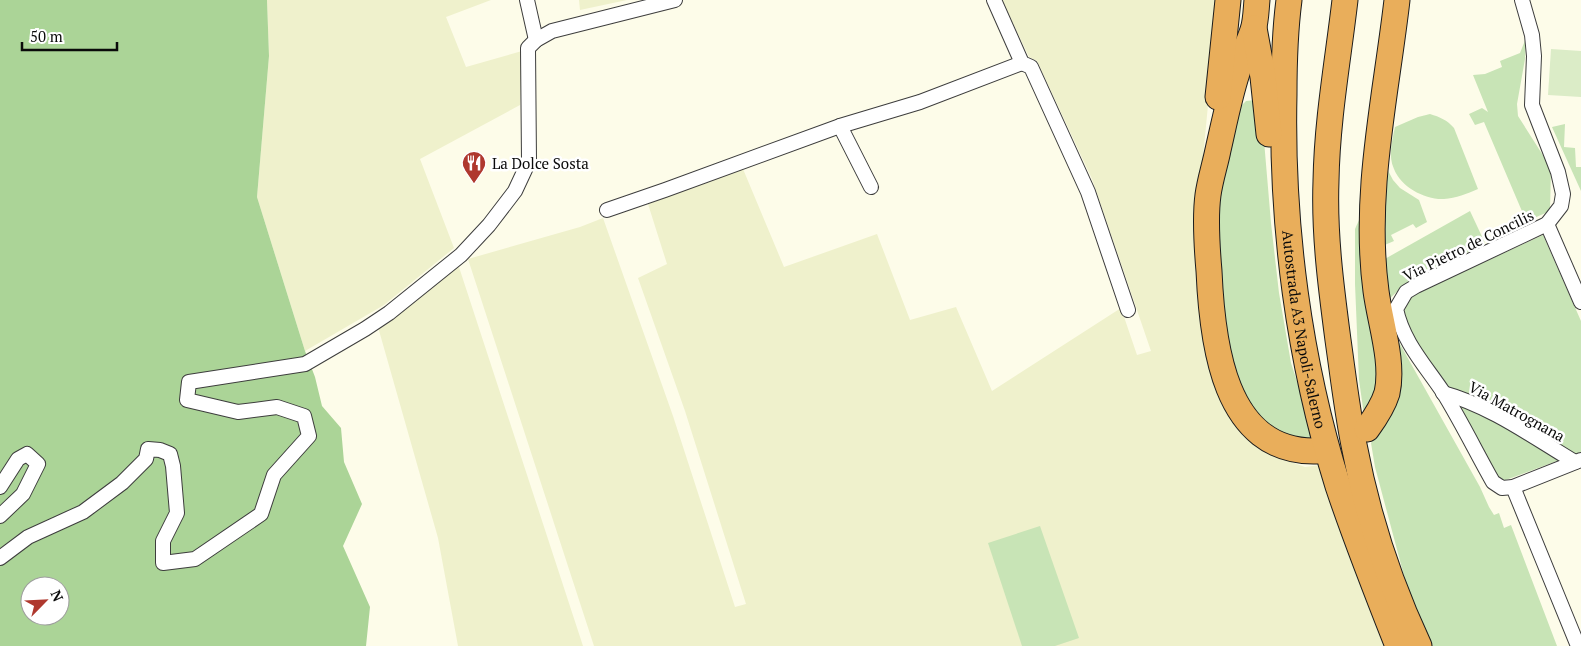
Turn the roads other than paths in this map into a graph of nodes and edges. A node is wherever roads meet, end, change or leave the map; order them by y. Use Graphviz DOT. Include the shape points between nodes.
graph roads {
  1 [pos="527,0"];
  2 [pos="675,0"];
  3 [pos="994,0"];
  4 [pos="1228,0"];
  5 [pos="1257,0"];
  6 [pos="1289,0"];
  7 [pos="1345,0"];
  8 [pos="1398,0"];
  9 [pos="1522,0"];
  10 [pos="1254,28"];
  11 [pos="536,40"];
  12 [pos="1022,64"];
  13 [pos="840,126"];
  14 [pos="871,186"];
  15 [pos="1208,196"];
  16 [pos="607,210"];
  17 [pos="1547,224"];
  18 [pos="1581,302"];
  19 [pos="1128,310"];
  20 [pos="1311,382"];
  21 [pos="1443,393"];
  22 [pos="1367,429"];
  23 [pos="1316,451"];
  24 [pos="1578,461"];
  25 [pos="0,487"];
  26 [pos="1513,487"];
  27 [pos="0,516"];
  28 [pos="0,558"];
  29 [pos="1398,646"];
  30 [pos="1419,646"];
  31 [pos="1578,646"];
  1 -- 11 [label="street"];
  2 -- 11 [label="street" via="552,31"];
  3 -- 12 [label="street"];
  4 -- 15 [label="highway"];
  5 -- 10 [label="highway"];
  6 -- 20 [label="highway, Autostrada A3 Napoli-Salerno" via="1284,65 1284,177 1292,266"];
  7 -- 30 [label="highway, Autostrada A3 Napoli-Salerno" via="1326,182 1326,224 1334,309 1347,406 1364,488 1384,560"];
  8 -- 22 [label="highway" via="1372,200 1376,291 1387,354 1388,384 1382,406"];
  9 -- 17 [label="street, Via Pietro de Concilis" via="1532,35 1532,105 1558,172 1563,194 1561,206"];
  10 -- 15 [label="highway" via="1230,94"];
  10 -- 20 [label="highway" via="1264,86 1284,285"];
  11 -- 28 [label="street" via="528,48 528,161 515,192 461,255 366,329 304,364 188,382 187,400 238,412 277,407 304,416 310,436 274,475 261,514 195,559 164,563 163,541 177,513 173,466 170,454 148,449 146,459 122,483 83,512 28,537"];
  12 -- 13 [label="street" via="920,102"];
  12 -- 19 [label="street" via="1031,67 1088,192"];
  13 -- 14 [label="street"];
  13 -- 16 [label="street"];
  15 -- 23 [label="highway" via="1211,307 1229,390 1247,420 1268,440 1291,449"];
  17 -- 18 [label="street"];
  17 -- 21 [label="street, Via Pietro de Concilis" via="1416,286 1399,302 1397,315 1408,343"];
  20 -- 29 [label="highway, Autostrada A3 Napoli-Salerno" via="1338,486"];
  21 -- 24 [label="street, Via Matrognana" via="1474,404"];
  21 -- 26 [label="street, Via Pietro de Concilis" via="1493,482 1502,488"];
  24 -- 26 [label="street, Via Matrognana"];
  25 -- 27 [label="street" via="18,459 27,454 38,464 24,494"];
  26 -- 31 [label="street"];
}
